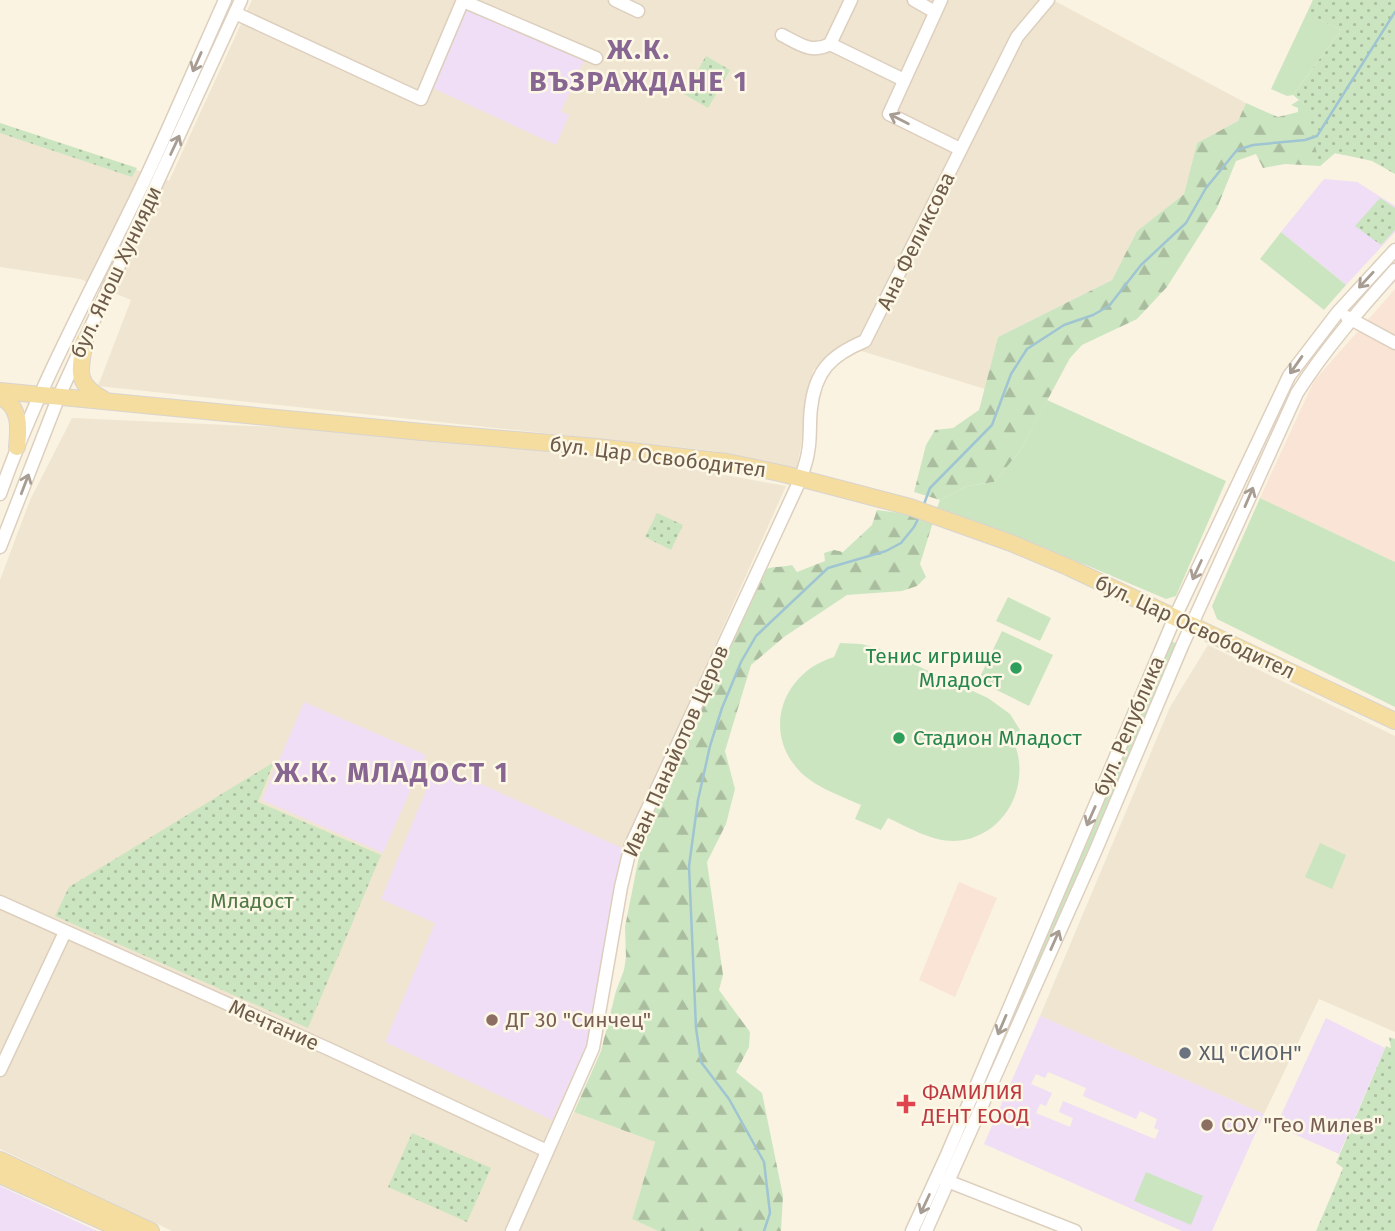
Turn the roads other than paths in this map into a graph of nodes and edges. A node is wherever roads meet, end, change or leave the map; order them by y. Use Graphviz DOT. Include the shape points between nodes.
graph roads {
  1 [pos="225,0"];
  2 [pos="241,0"];
  3 [pos="463,0"];
  4 [pos="615,0"];
  5 [pos="851,0"];
  6 [pos="914,0"];
  7 [pos="1048,0"];
  8 [pos="938,6"];
  9 [pos="638,11"];
  10 [pos="235,13"];
  11 [pos="782,36"];
  12 [pos="830,44"];
  13 [pos="596,58"];
  14 [pos="904,80"];
  15 [pos="960,149"];
  16 [pos="1395,250"];
  17 [pos="1395,270"];
  18 [pos="1338,312"];
  19 [pos="1351,320"];
  20 [pos="85,341"];
  21 [pos="1395,343"];
  22 [pos="0,391"];
  23 [pos="41,395"];
  24 [pos="59,396"];
  25 [pos="0,397"];
  26 [pos="106,400"];
  27 [pos="17,447"];
  28 [pos="801,478"];
  29 [pos="0,494"];
  30 [pos="0,547"];
  31 [pos="1175,617"];
  32 [pos="1191,626"];
  33 [pos="1395,721"];
  34 [pos="0,902"];
  35 [pos="65,932"];
  36 [pos="0,1070"];
  37 [pos="547,1151"];
  38 [pos="0,1160"];
  39 [pos="0,1175"];
  40 [pos="943,1179"];
  41 [pos="124,1231"];
  42 [pos="150,1231"];
  43 [pos="512,1231"];
  44 [pos="912,1231"];
  45 [pos="926,1231"];
  46 [pos="1075,1231"];
  1 -- 23 [label="street, бул. Янош Хунияди, one-way"];
  2 -- 10 [label="street, бул. Янош Хунияди"];
  3 -- 10 [label="street" via="421,99"];
  3 -- 13 [label="street"];
  4 -- 9 [label="street"];
  5 -- 12 [label="street"];
  6 -- 8 [label="street"];
  7 -- 15 [label="street, Ана Феликсова" via="1017,37"];
  8 -- 14 [label="street"];
  20 -- 10 [label="street, бул. Янош Хунияди, one-way"];
  11 -- 12 [label="street" via="810,50"];
  12 -- 14 [label="street"];
  15 -- 14 [label="street, one-way" via="888,114"];
  15 -- 28 [label="street, Ана Феликсова" via="865,341 837,355 820,376"];
  16 -- 18 [label="street, бул. Република, one-way"];
  17 -- 19 [label="street, бул. Република"];
  18 -- 19 [label="street"];
  18 -- 31 [label="street, бул. Република, one-way" via="1289,376"];
  19 -- 21 [label="street"];
  32 -- 19 [label="street, бул. Република, one-way" via="1297,393"];
  20 -- 24 [label="street, бул. Янош Хунияди"];
  20 -- 26 [label="main road" via="81,379 91,392"];
  22 -- 23 [label="main road, бул. Цар Освободител"];
  23 -- 24 [label="main road, бул. Цар Освободител"];
  23 -- 27 [label="street, бул. Янош Хунияди"];
  24 -- 26 [label="main road, бул. Цар Освободител"];
  30 -- 24 [label="street, бул. Янош Хунияди, one-way"];
  25 -- 27 [label="main road" via="18,418"];
  26 -- 28 [label="main road, бул. Цар Освободител" via="668,454"];
  27 -- 29 [label="street, бул. Янош Хунияди"];
  28 -- 31 [label="main road, бул. Цар Освободител" via="935,515 1068,567"];
  28 -- 37 [label="street, Иван Панайотов Церов" via="631,845 593,1048"];
  31 -- 32 [label="main road, бул. Цар Освободител"];
  31 -- 40 [label="street, бул. Република, one-way"];
  32 -- 33 [label="main road, бул. Цар Освободител"];
  40 -- 32 [label="street, бул. Република, one-way" via="1095,852"];
  34 -- 35 [label="street, Мечтание"];
  35 -- 36 [label="street"];
  35 -- 37 [label="street, Мечтание"];
  37 -- 43 [label="street, Иван Панайотов Церов"];
  38 -- 42 [label="main road"];
  39 -- 41 [label="main road"];
  40 -- 44 [label="street, бул. Република, one-way"];
  40 -- 45 [label="street, бул. Република"];
  40 -- 46 [label="street"];
}
